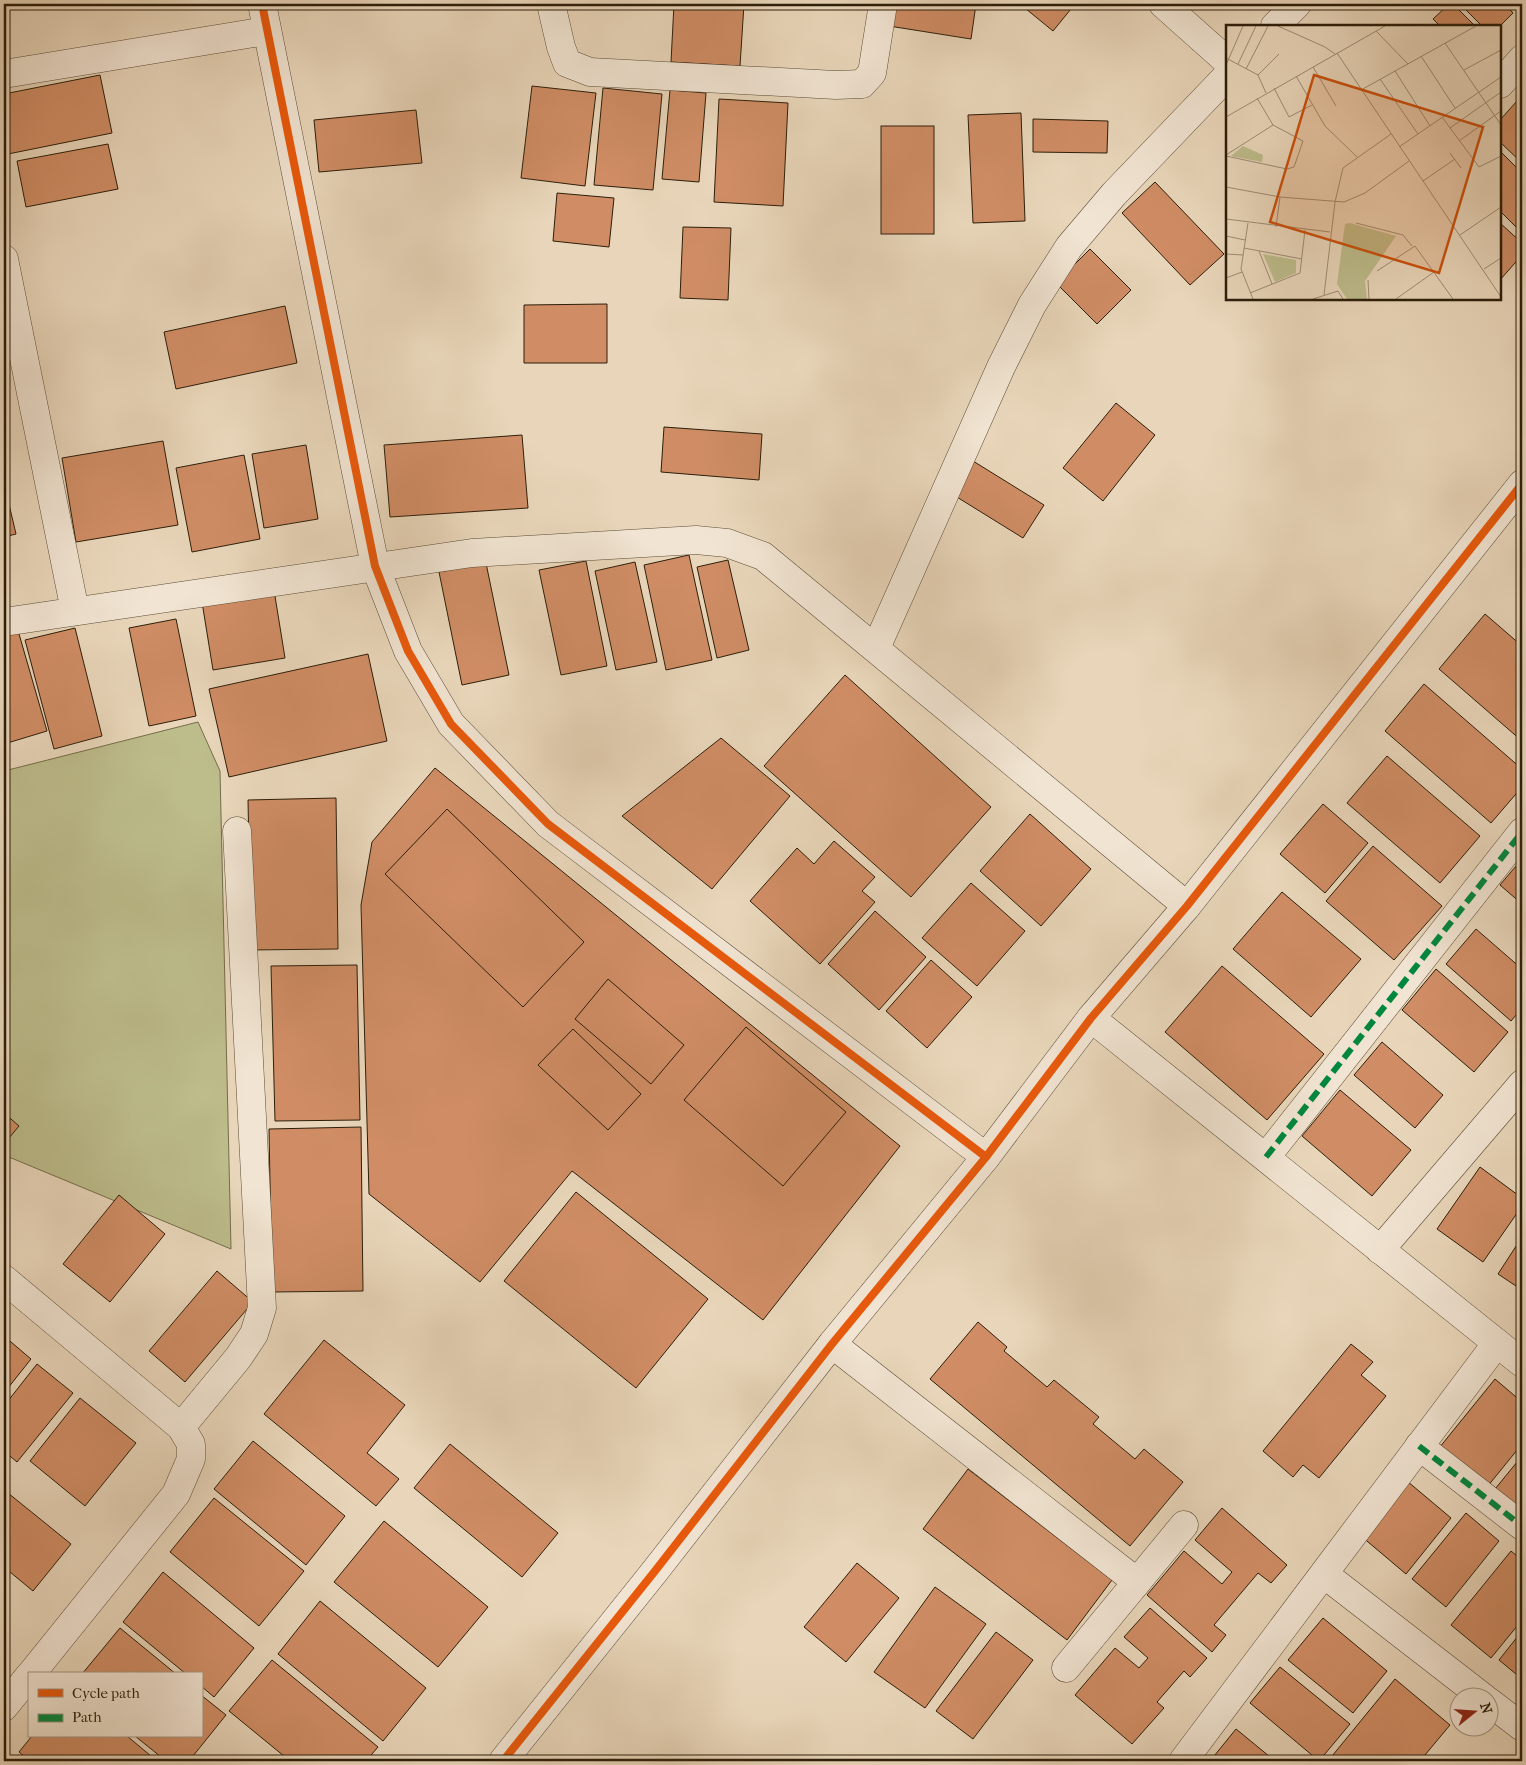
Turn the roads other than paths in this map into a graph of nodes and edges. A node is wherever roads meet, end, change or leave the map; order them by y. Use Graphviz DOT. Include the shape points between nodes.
graph roads {
  1 [pos="262,4"];
  2 [pos="551,4"];
  3 [pos="883,4"];
  4 [pos="1163,4"];
  5 [pos="1297,4"];
  6 [pos="1277,25"];
  7 [pos="266,31"];
  8 [pos="1522,59"];
  9 [pos="1226,60"];
  10 [pos="4,74"];
  11 [pos="1226,77"];
  12 [pos="1501,83"];
  13 [pos="4,259"];
  14 [pos="14,362"];
  15 [pos="1522,485"];
  16 [pos="375,566"];
  17 [pos="75,611"];
  18 [pos="4,622"];
  19 [pos="876,648"];
  20 [pos="237,831"];
  21 [pos="1522,832"];
  22 [pos="1187,906"];
  23 [pos="1092,1018"];
  24 [pos="1522,1084"];
  25 [pos="986,1157"];
  26 [pos="1266,1157"];
  27 [pos="1380,1250"];
  28 [pos="4,1279"];
  29 [pos="1497,1343"];
  30 [pos="832,1344"];
  31 [pos="1522,1363"];
  32 [pos="181,1427"];
  33 [pos="1419,1446"];
  34 [pos="1184,1525"];
  35 [pos="1522,1526"];
  36 [pos="1324,1574"];
  37 [pos="1137,1582"];
  38 [pos="1066,1668"];
  39 [pos="32,1672"];
  40 [pos="28,1677"];
  41 [pos="1471,1688"];
  42 [pos="4,1707"];
  43 [pos="1498,1709"];
  44 [pos="1522,1727"];
  45 [pos="503,1761"];
  46 [pos="1183,1761"];
  1 -- 7 [label="street"];
  2 -- 3 [label="street" via="567,63 590,72 836,85 862,84 872,73"];
  4 -- 9 [label="street"];
  5 -- 6 [label="street"];
  7 -- 10 [label="street"];
  7 -- 16 [label="street"];
  8 -- 12 [label="street"];
  11 -- 19 [label="street" via="1114,194 1076,239 1032,305 1001,367"];
  13 -- 14 [label="street"];
  14 -- 17 [label="street"];
  15 -- 22 [label="street"];
  16 -- 17 [label="street"];
  16 -- 19 [label="street" via="472,553 696,540 727,543 762,556"];
  16 -- 25 [label="street" via="408,651 452,724 548,824"];
  17 -- 18 [label="street"];
  19 -- 22 [label="street"];
  20 -- 32 [label="street" via="262,1308 254,1334 238,1358"];
  21 -- 26 [label="street"];
  22 -- 23 [label="street"];
  23 -- 25 [label="street"];
  23 -- 26 [label="street"];
  24 -- 27 [label="street"];
  25 -- 30 [label="street"];
  26 -- 27 [label="street"];
  27 -- 29 [label="street"];
  28 -- 32 [label="street"];
  29 -- 31 [label="street"];
  29 -- 33 [label="street"];
  30 -- 37 [label="street"];
  30 -- 45 [label="street"];
  32 -- 39 [label="street" via="191,1444 191,1460 176,1494"];
  33 -- 35 [label="street"];
  33 -- 36 [label="street"];
  34 -- 37 [label="street"];
  36 -- 41 [label="street"];
  36 -- 46 [label="street"];
  37 -- 38 [label="street"];
  40 -- 42 [label="street"];
  43 -- 44 [label="street"];
}
